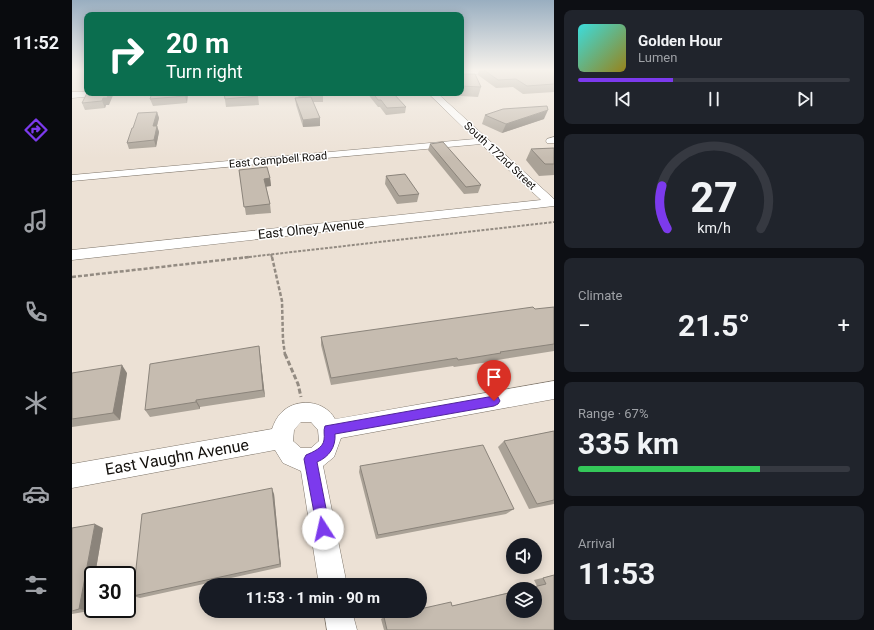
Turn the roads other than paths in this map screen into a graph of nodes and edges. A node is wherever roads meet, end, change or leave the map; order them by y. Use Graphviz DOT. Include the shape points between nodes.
graph roads {
  1 [pos="439,99"];
  2 [pos="483,140"];
  3 [pos="72,178"];
  4 [pos="551,203"];
  5 [pos="72,255"];
  6 [pos="554,390"];
  7 [pos="329,430"];
  8 [pos="281,438"];
  9 [pos="310,459"];
  10 [pos="72,476"];
  11 [pos="332,578"];
  12 [pos="339,618"];
  13 [pos="342,630"];
  1 -- 2 [label="street, South 172nd Street"];
  2 -- 3 [label="street, East Campbell Road"];
  2 -- 4 [label="street, South 172nd Street"];
  4 -- 5 [label="street, East Olney Avenue"];
  6 -- 7 [label="street"];
  7 -- 8 [label="street" via="325,421 318,416 301,413 286,421"];
  7 -- 9 [label="street" via="330,441 326,449"];
  8 -- 9 [label="street" via="284,447 292,456"];
  8 -- 10 [label="street, East Vaughn Avenue"];
  9 -- 11 [label="street"];
  12 -- 13 [label="street"];
}
